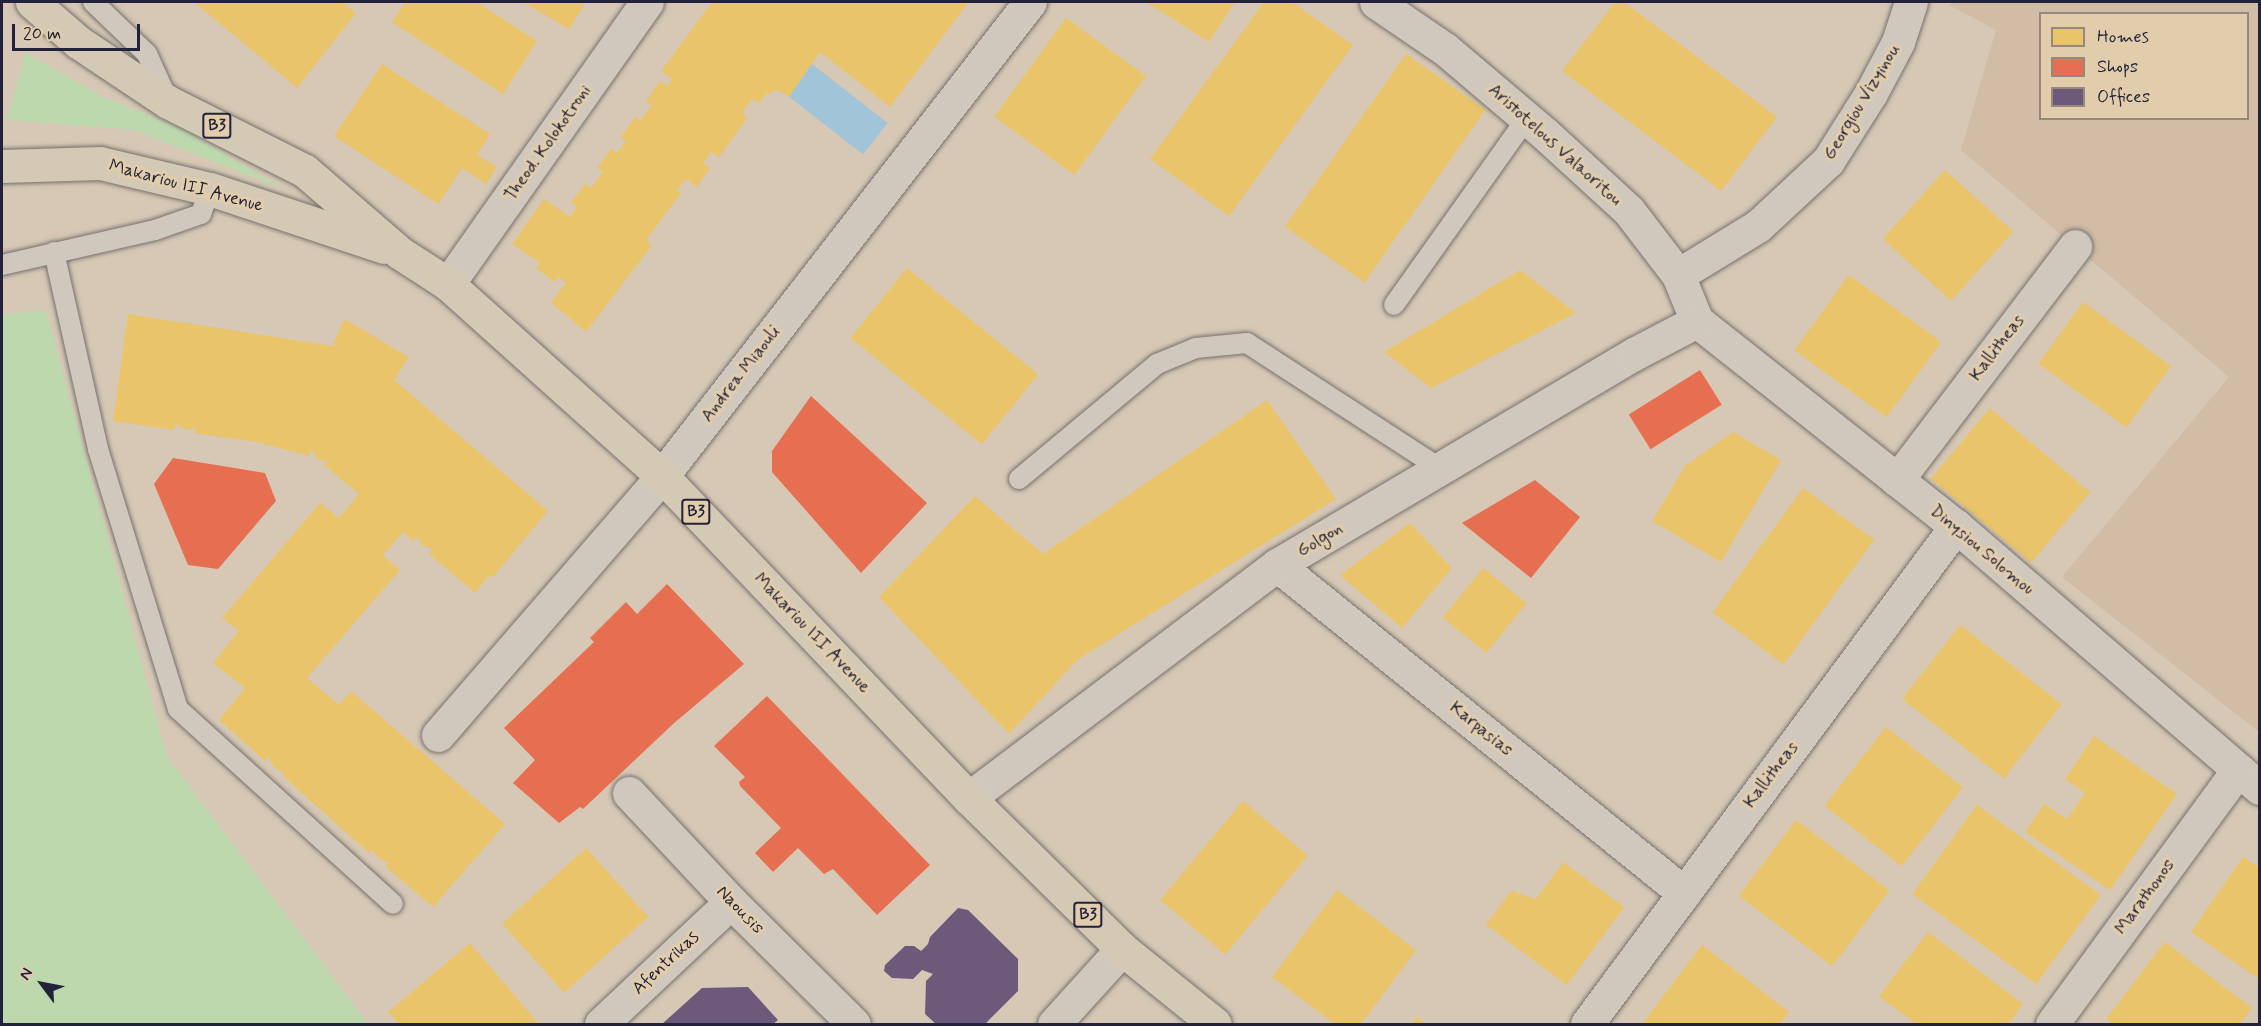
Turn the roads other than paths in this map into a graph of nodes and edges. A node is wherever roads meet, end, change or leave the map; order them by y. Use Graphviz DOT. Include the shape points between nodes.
graph roads {
  1 [pos="32,2"];
  2 [pos="93,2"];
  3 [pos="647,2"];
  4 [pos="1030,2"];
  5 [pos="1376,2"];
  6 [pos="1911,2"];
  7 [pos="168,102"];
  8 [pos="1527,118"];
  9 [pos="2,166"];
  10 [pos="210,189"];
  11 [pos="2075,246"];
  12 [pos="54,252"];
  13 [pos="400,253"];
  14 [pos="2,265"];
  15 [pos="1678,275"];
  16 [pos="448,284"];
  17 [pos="1394,305"];
  18 [pos="1697,321"];
  19 [pos="1441,469"];
  20 [pos="662,476"];
  21 [pos="1019,479"];
  22 [pos="1897,480"];
  23 [pos="1956,526"];
  24 [pos="1277,565"];
  25 [pos="438,735"];
  26 [pos="2249,779"];
  27 [pos="629,793"];
  28 [pos="969,798"];
  29 [pos="1684,893"];
  30 [pos="731,902"];
  31 [pos="393,904"];
  32 [pos="1122,949"];
  33 [pos="601,1024"];
  34 [pos="854,1024"];
  35 [pos="1054,1024"];
  36 [pos="1215,1024"];
  37 [pos="1587,1024"];
  38 [pos="2052,1024"];
  1 -- 7 [label="main road, Makariou III Avenue / B3" via="78,42"];
  2 -- 7 [label="lane" via="147,54"];
  3 -- 16 [label="street, Theod. Kolokotroni"];
  4 -- 20 [label="street, Andrea Miaouli"];
  5 -- 8 [label="street, Aristotelous Valaoritou" via="1445,49"];
  6 -- 15 [label="street, Georgiou Vizyinou" via="1893,52 1872,93 1828,161 1758,226"];
  7 -- 13 [label="main road, Makariou III Avenue / B3" via="305,171"];
  8 -- 15 [label="street, Aristotelous Valaoritou" via="1629,211"];
  8 -- 17 [label="lane"];
  9 -- 10 [label="main road, Makariou III Avenue / B3" via="100,163"];
  10 -- 12 [label="lane" via="201,213 155,230"];
  10 -- 13 [label="main road, Makariou III Avenue / B3"];
  11 -- 22 [label="street, Kallitheas"];
  12 -- 14 [label="lane"];
  12 -- 31 [label="lane" via="98,449 178,709"];
  13 -- 16 [label="main road, Makariou III Avenue / B3"];
  15 -- 18 [label="street, Aristotelous Valaoritou"];
  16 -- 20 [label="main road, Makariou III Avenue / B3"];
  18 -- 19 [label="street, Golgon"];
  18 -- 22 [label="street, Dinysiou Solomou"];
  19 -- 21 [label="lane" via="1247,343 1196,348 1157,364"];
  19 -- 24 [label="street, Golgon"];
  20 -- 25 [label="street, Andrea Miaouli"];
  20 -- 28 [label="main road, Makariou III Avenue / B3"];
  22 -- 23 [label="street, Dinysiou Solomou"];
  23 -- 26 [label="street, Dinysiou Solomou"];
  23 -- 29 [label="street, Kallitheas"];
  24 -- 28 [label="street, Golgon"];
  24 -- 29 [label="street, Karpasias"];
  26 -- 38 [label="street, Marathonos"];
  27 -- 30 [label="street, Naousis"];
  28 -- 32 [label="main road, Makariou III Avenue / B3"];
  29 -- 37 [label="street, Kallitheas"];
  30 -- 33 [label="street, Afentrikas"];
  30 -- 34 [label="street, Naousis"];
  32 -- 35 [label="street"];
  32 -- 36 [label="main road, Makariou III Avenue / B3"];
}
